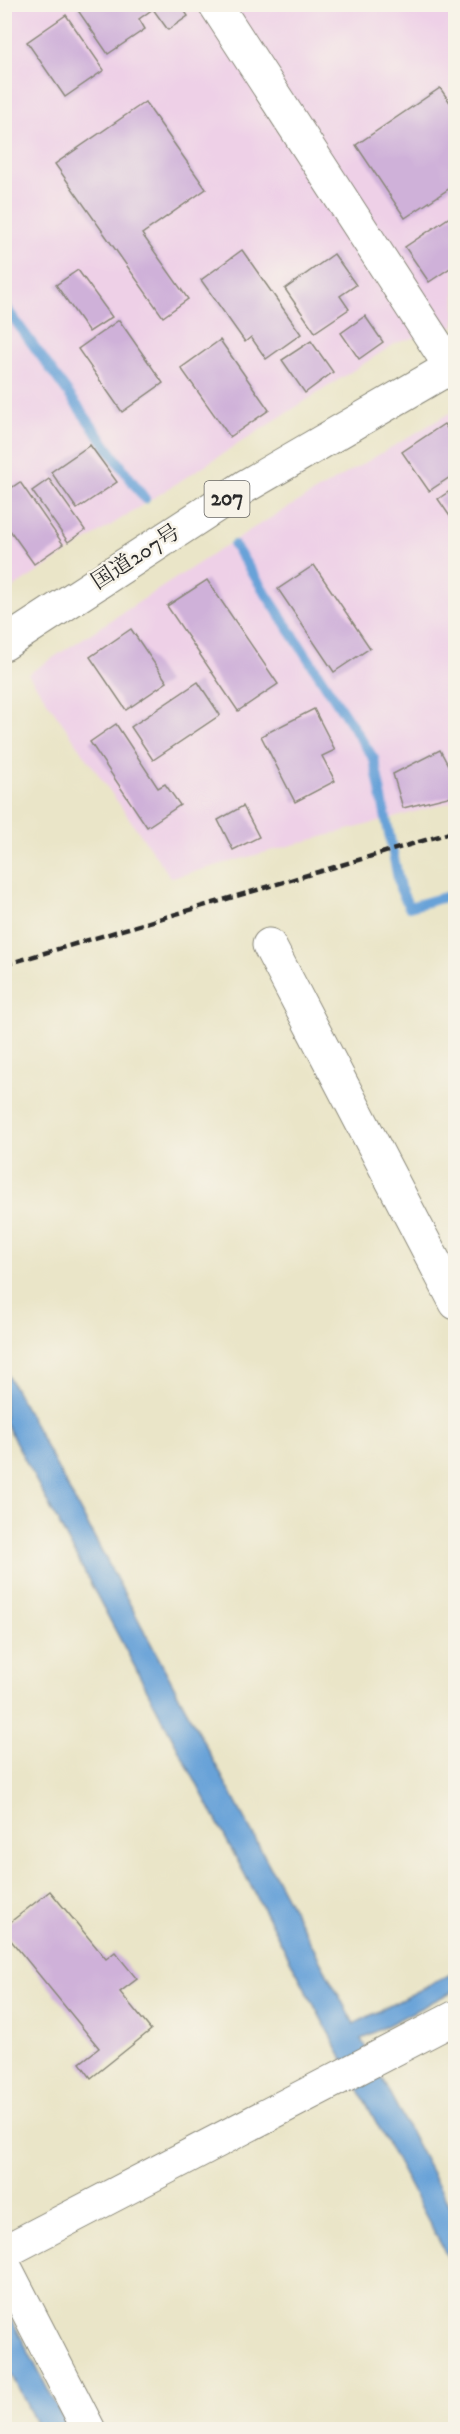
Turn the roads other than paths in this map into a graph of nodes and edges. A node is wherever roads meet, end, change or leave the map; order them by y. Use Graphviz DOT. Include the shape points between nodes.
graph roads {
  1 [pos="215,4"];
  2 [pos="454,369"];
  3 [pos="4,644"];
  4 [pos="269,945"];
  5 [pos="456,1303"];
  6 [pos="456,2017"];
  7 [pos="4,2252"];
  8 [pos="4,2265"];
  9 [pos="89,2430"];
  1 -- 2 [label="main road"];
  2 -- 3 [label="main road, 国道207号 / 207" via="246,486"];
  4 -- 5 [label="main road"];
  6 -- 7 [label="main road"];
  8 -- 9 [label="main road"];
}
